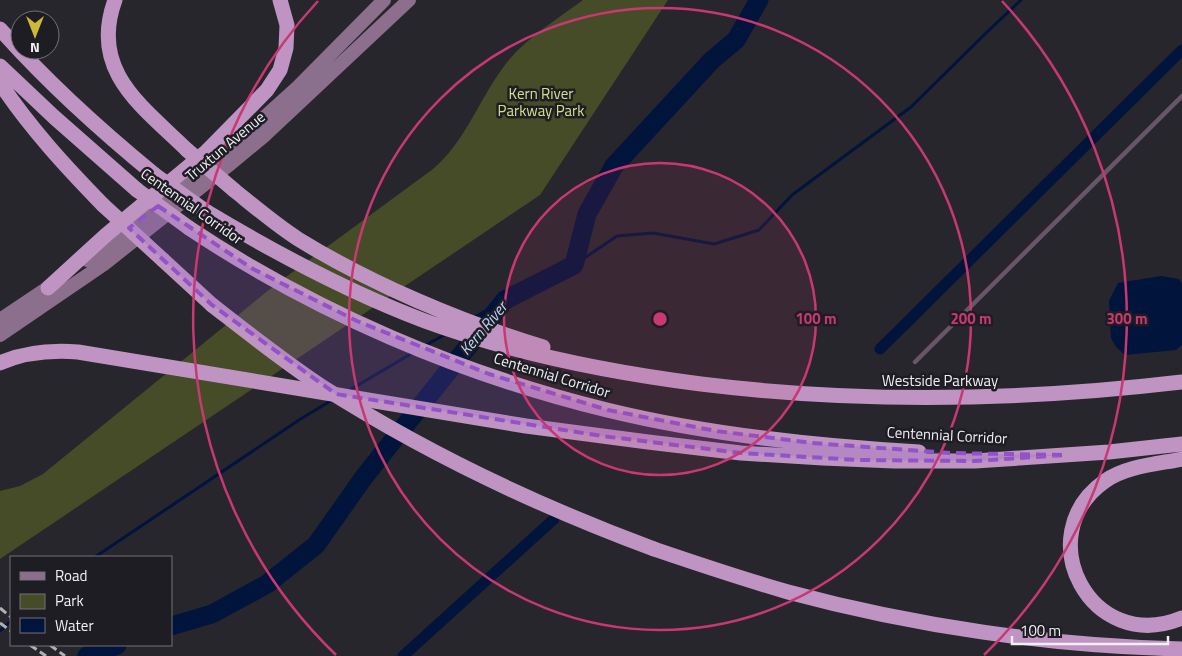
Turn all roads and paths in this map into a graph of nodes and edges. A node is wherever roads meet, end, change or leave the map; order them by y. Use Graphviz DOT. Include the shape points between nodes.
graph roads {
  1 [pos="116,0"];
  2 [pos="280,0"];
  3 [pos="384,0"];
  4 [pos="410,0"];
  5 [pos="0,29"];
  6 [pos="0,66"];
  7 [pos="0,83"];
  8 [pos="1182,96"];
  9 [pos="48,288"];
  10 [pos="0,320"];
  11 [pos="0,335"];
  12 [pos="915,362"];
  13 [pos="0,364"];
  14 [pos="604,367"];
  15 [pos="1182,378"];
  16 [pos="1182,382"];
  17 [pos="1117,390"];
  18 [pos="1182,444"];
  19 [pos="1065,455"];
  20 [pos="1182,459"];
  21 [pos="1182,618"];
  22 [pos="1182,649"];
  1 -- 14 [label="highway, bridge" via="108,34 111,56 118,75 134,98 187,150 271,220 312,247 369,277 468,321"];
  2 -- 9 [label="highway" via="286,25 286,48 280,70 267,90 206,152"];
  3 -- 9 [label="main road, Truxtun Avenue" via="298,87 218,159"];
  4 -- 11 [label="main road, Truxtun Avenue" via="230,164 104,264"];
  5 -- 14 [label="highway, Centennial Corridor, bridge" via="94,124 155,175 207,212 292,262 354,292 448,329 540,356"];
  6 -- 19 [label="highway, Centennial Corridor, bridge" via="137,190 236,259 401,341 489,374 563,398 676,424 812,443 950,453"];
  7 -- 22 [label="highway, bridge" via="69,171 212,305 267,348 323,387 434,451 543,505 654,549 789,592 914,620 1065,641"];
  8 -- 12 [label="lane"];
  9 -- 10 [label="main road, Truxtun Avenue"];
  13 -- 19 [label="highway, bridge" via="32,353 90,353 526,426 695,448 823,458 929,461"];
  14 -- 17 [label="highway, Westside Parkway" via="698,384 886,398 1000,398"];
  15 -- 17 [label="highway"];
  16 -- 17 [label="highway, Westside Parkway"];
  18 -- 19 [label="highway"];
  20 -- 21 [label="highway" via="1121,472 1105,481 1092,492 1078,515 1070,549 1081,585 1105,612 1141,624 1160,624"];
}
